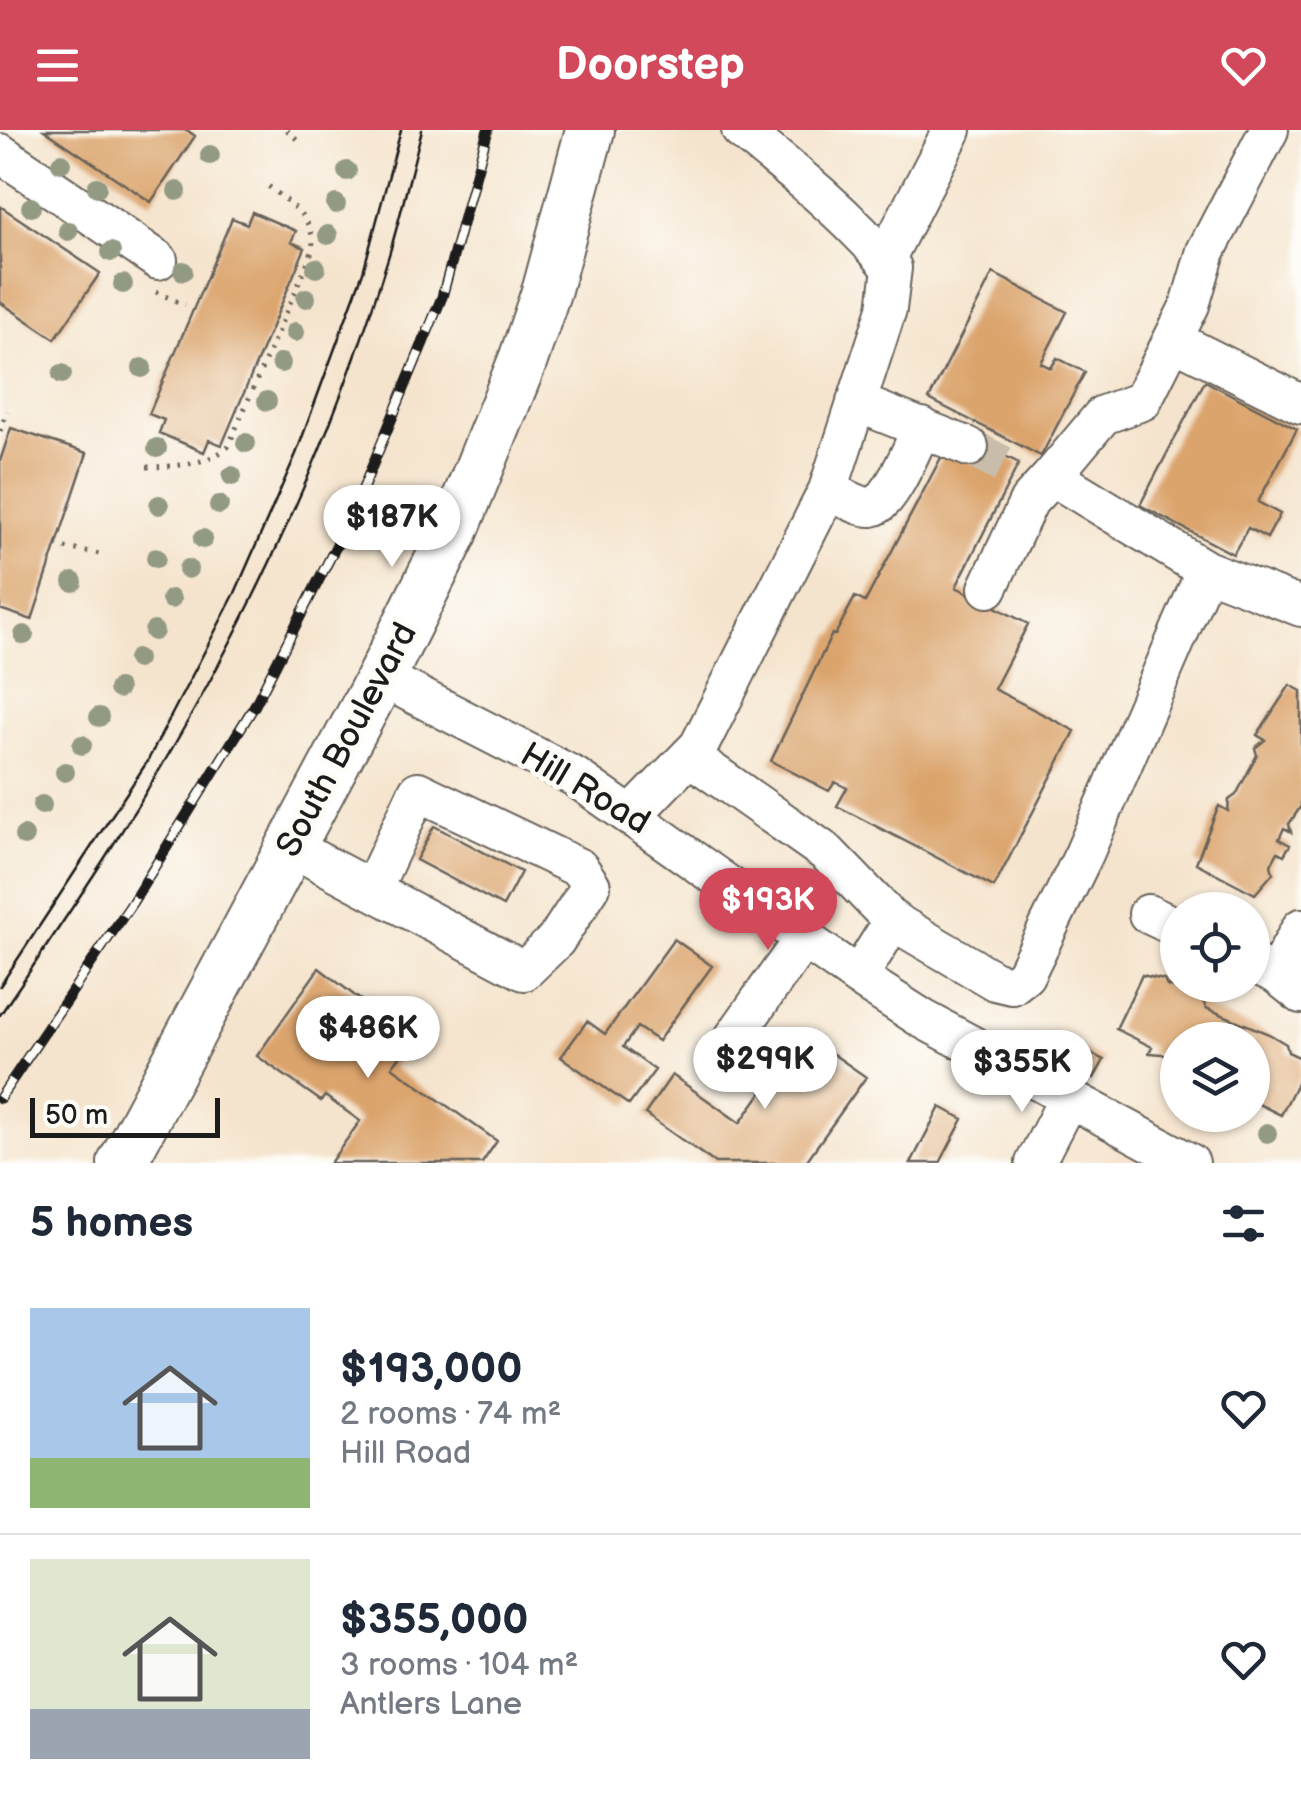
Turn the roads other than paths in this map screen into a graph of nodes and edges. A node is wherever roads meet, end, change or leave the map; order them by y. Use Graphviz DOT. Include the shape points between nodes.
graph roads {
  1 [pos="590,130"];
  2 [pos="741,130"];
  3 [pos="952,130"];
  4 [pos="1269,130"];
  5 [pos="0,153"];
  6 [pos="885,260"];
  7 [pos="153,274"];
  8 [pos="1173,340"];
  9 [pos="856,402"];
  10 [pos="1301,404"];
  11 [pos="922,427"];
  12 [pos="969,447"];
  13 [pos="1034,474"];
  14 [pos="828,490"];
  15 [pos="1206,570"];
  16 [pos="988,588"];
  17 [pos="1301,608"];
  18 [pos="381,677"];
  19 [pos="689,756"];
  20 [pos="632,815"];
  21 [pos="291,847"];
  22 [pos="372,890"];
  23 [pos="893,921"];
  24 [pos="1301,928"];
  25 [pos="804,938"];
  26 [pos="858,976"];
  27 [pos="1276,977"];
  28 [pos="718,1060"];
  29 [pos="1069,1097"];
  30 [pos="122,1163"];
  31 [pos="1035,1163"];
  32 [pos="1190,1163"];
  1 -- 18 [label="main road, South Boulevard" via="547,289 502,418"];
  2 -- 6 [label="street" via="807,182"];
  3 -- 6 [label="street"];
  4 -- 8 [label="street" via="1206,251"];
  5 -- 7 [label="street"];
  6 -- 9 [label="street" via="892,268 887,309"];
  8 -- 10 [label="street"];
  8 -- 13 [label="street" via="1142,401 1102,415"];
  9 -- 11 [label="street"];
  9 -- 14 [label="street"];
  11 -- 12 [label="street"];
  11 -- 14 [label="street" via="878,506"];
  13 -- 15 [label="street"];
  13 -- 16 [label="street" via="1029,501"];
  14 -- 19 [label="street"];
  15 -- 17 [label="street"];
  15 -- 23 [label="street" via="1025,974 1012,986 995,981"];
  18 -- 20 [label="street, Hill Road" via="575,777"];
  18 -- 21 [label="main road, South Boulevard"];
  19 -- 20 [label="street"];
  19 -- 23 [label="street" via="827,853"];
  20 -- 25 [label="street, Hill Road"];
  21 -- 22 [label="street"];
  21 -- 30 [label="main road, South Boulevard"];
  22 -- 22 [label="street" via="524,971 556,940 591,886 579,868 418,792"];
  23 -- 26 [label="street"];
  24 -- 27 [label="street"];
  25 -- 26 [label="street, Hill Road"];
  25 -- 28 [label="street"];
  26 -- 29 [label="street, Hill Road"];
  29 -- 31 [label="street"];
  29 -- 32 [label="street, Hill Road"];
}
